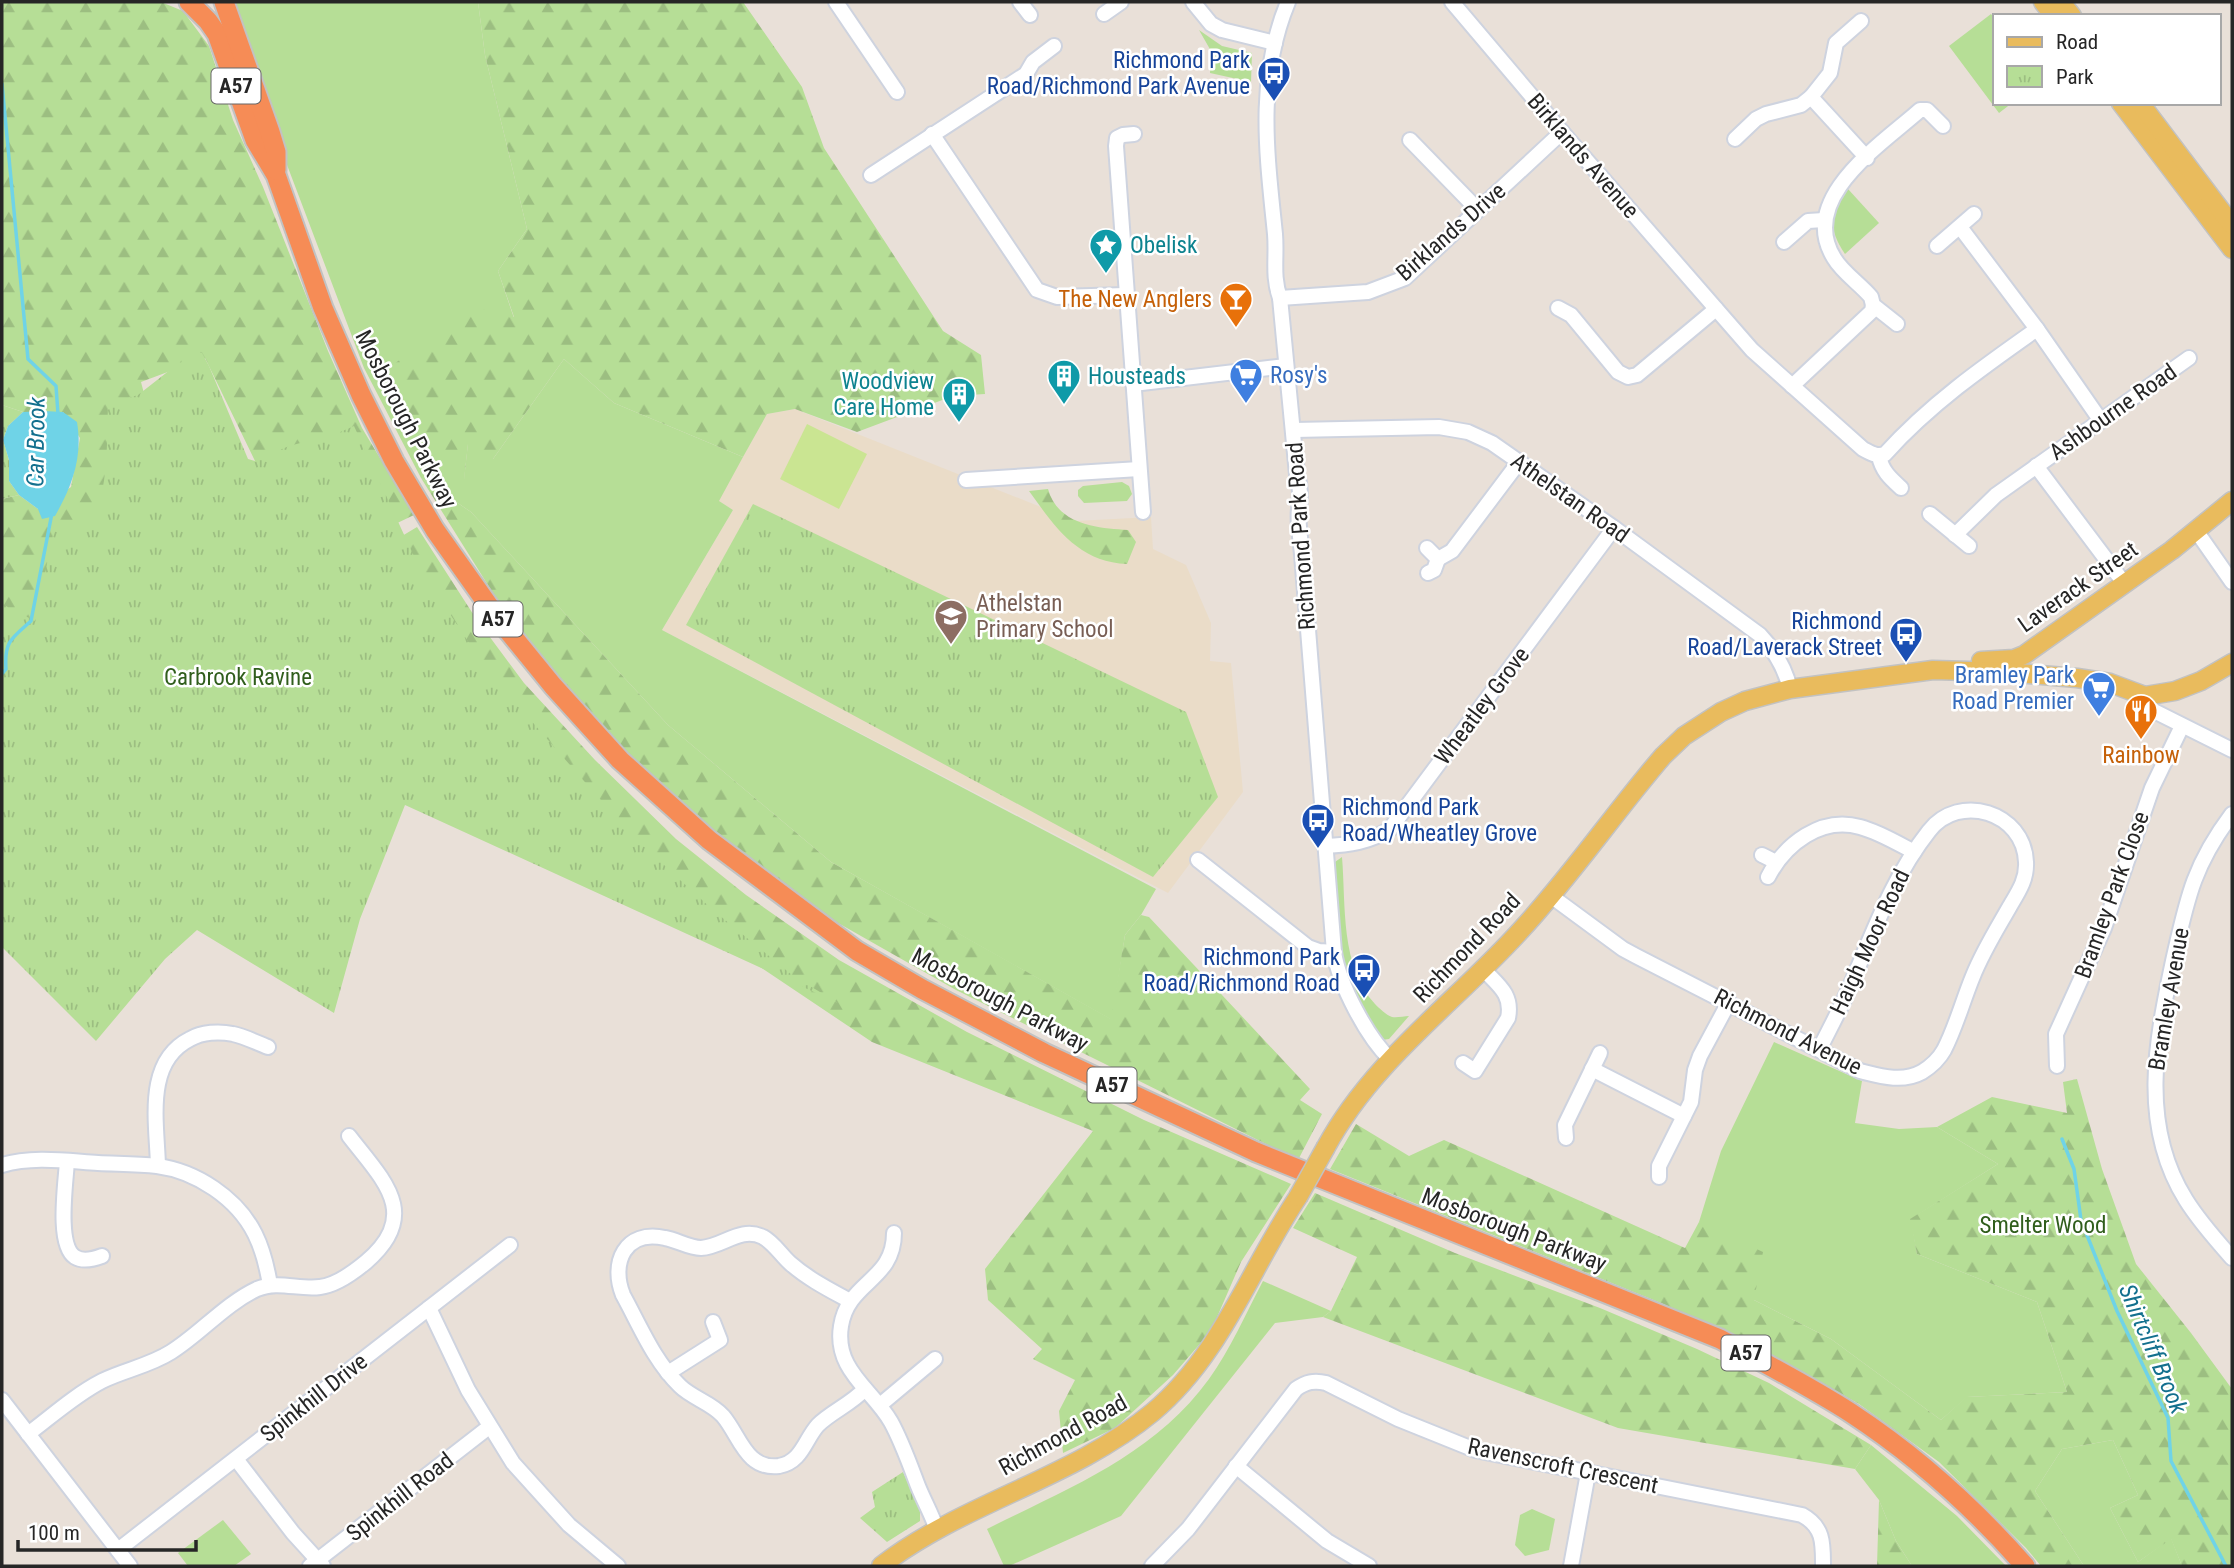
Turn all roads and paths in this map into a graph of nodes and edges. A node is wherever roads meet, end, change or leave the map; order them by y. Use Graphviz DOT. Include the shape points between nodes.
graph roads {
  1 [pos="189,2"];
  2 [pos="224,2"];
  3 [pos="836,2"];
  4 [pos="1020,2"];
  5 [pos="1121,2"];
  6 [pos="1193,2"];
  7 [pos="1287,2"];
  8 [pos="1452,2"];
  9 [pos="1104,14"];
  10 [pos="1030,15"];
  11 [pos="1861,21"];
  12 [pos="1275,43"];
  13 [pos="1054,46"];
  14 [pos="897,92"];
  15 [pos="1811,97"];
  16 [pos="2123,105"];
  17 [pos="2142,105"];
  18 [pos="1943,126"];
  19 [pos="1562,132"];
  20 [pos="932,134"];
  21 [pos="1134,134"];
  22 [pos="1735,139"];
  23 [pos="1410,140"];
  24 [pos="1867,158"];
  25 [pos="276,175"];
  26 [pos="871,175"];
  27 [pos="1478,210"];
  28 [pos="1974,214"];
  29 [pos="1824,220"];
  30 [pos="2232,225"];
  31 [pos="1960,227"];
  32 [pos="1784,242"];
  33 [pos="1937,246"];
  34 [pos="2232,249"];
  35 [pos="1125,295"];
  36 [pos="1280,298"];
  37 [pos="1873,305"];
  38 [pos="1558,308"];
  39 [pos="1716,309"];
  40 [pos="1898,324"];
  41 [pos="2037,330"];
  42 [pos="2189,358"];
  43 [pos="1286,366"];
  44 [pos="1133,384"];
  45 [pos="1791,386"];
  46 [pos="2101,421"];
  47 [pos="1294,430"];
  48 [pos="1879,456"];
  49 [pos="1519,462"];
  50 [pos="2036,466"];
  51 [pos="1139,470"];
  52 [pos="966,480"];
  53 [pos="1901,488"];
  54 [pos="2232,501"];
  55 [pos="1143,512"];
  56 [pos="1930,514"];
  57 [pos="1614,528"];
  58 [pos="2197,532"];
  59 [pos="1955,535"];
  60 [pos="1969,547"];
  61 [pos="1427,548"];
  62 [pos="1438,559"];
  63 [pos="1428,573"];
  64 [pos="2232,582"];
  65 [pos="2124,583"];
  66 [pos="2036,645"];
  67 [pos="2232,663"];
  68 [pos="1933,670"];
  69 [pos="2077,678"];
  70 [pos="1790,689"];
  71 [pos="2145,696"];
  72 [pos="2182,726"];
  73 [pos="2232,750"];
  74 [pos="2232,814"];
  75 [pos="1997,816"];
  76 [pos="1325,846"];
  77 [pos="1914,852"];
  78 [pos="1762,855"];
  79 [pos="1198,860"];
  80 [pos="1776,862"];
  81 [pos="1768,877"];
  82 [pos="1551,895"];
  83 [pos="1334,951"];
  84 [pos="1482,968"];
  85 [pos="1729,1002"];
  86 [pos="268,1047"];
  87 [pos="1820,1048"];
  88 [pos="1600,1053"];
  89 [pos="1390,1059"];
  90 [pos="1463,1063"];
  91 [pos="2057,1066"];
  92 [pos="1592,1069"];
  93 [pos="1684,1115"];
  94 [pos="349,1136"];
  95 [pos="1566,1138"];
  96 [pos="67,1161"];
  97 [pos="2,1166"];
  98 [pos="159,1166"];
  99 [pos="1659,1177"];
  100 [pos="894,1233"];
  101 [pos="510,1245"];
  102 [pos="102,1256"];
  103 [pos="2232,1258"];
  104 [pos="270,1285"];
  105 [pos="850,1301"];
  106 [pos="429,1308"];
  107 [pos="713,1322"];
  108 [pos="935,1359"];
  109 [pos="668,1373"];
  110 [pos="865,1390"];
  111 [pos="2,1400"];
  112 [pos="880,1405"];
  113 [pos="489,1427"];
  114 [pos="28,1434"];
  115 [pos="236,1459"];
  116 [pos="1236,1466"];
  117 [pos="1588,1474"];
  118 [pos="937,1531"];
  119 [pos="118,1550"];
  120 [pos="317,1564"];
  121 [pos="1360,1564"];
  122 [pos="130,1566"];
  123 [pos="618,1566"];
  124 [pos="881,1566"];
  125 [pos="1152,1566"];
  126 [pos="1570,1566"];
  127 [pos="1823,1566"];
  128 [pos="2025,1566"];
  1 -- 25 [label="highway, Mosborough Parkway / A57" via="217,34 255,141"];
  2 -- 25 [label="highway, Mosborough Parkway / A57" via="276,152"];
  3 -- 14 [label="street"];
  4 -- 10 [label="street"];
  5 -- 9 [label="street"];
  6 -- 12 [label="street" via="1222,30"];
  7 -- 12 [label="street, Richmond Park Road"];
  8 -- 19 [label="street, Birklands Avenue"];
  11 -- 15 [label="street" via="1836,43 1830,73"];
  12 -- 36 [label="street, Richmond Park Road" via="1265,113"];
  13 -- 20 [label="street" via="1033,62 1026,74"];
  15 -- 22 [label="street" via="1801,105 1756,119"];
  15 -- 24 [label="street"];
  16 -- 34 [label="main road"];
  17 -- 30 [label="main road"];
  18 -- 24 [label="street" via="1927,110 1920,110"];
  19 -- 27 [label="street, Birklands Drive"];
  19 -- 39 [label="street, Birklands Avenue"];
  20 -- 26 [label="street"];
  20 -- 35 [label="street" via="1037,290 1057,297"];
  21 -- 35 [label="street" via="1117,138 1116,146"];
  23 -- 27 [label="street"];
  24 -- 29 [label="street" via="1836,190"];
  25 -- 128 [label="highway, Mosborough Parkway / A57" via="323,308 361,395 435,530 553,686 620,760 709,840 857,951 1044,1053 1256,1152 1708,1334 1789,1376 1853,1414 1910,1456"];
  27 -- 36 [label="street, Birklands Drive" via="1411,273 1390,285 1368,292"];
  28 -- 31 [label="street"];
  29 -- 32 [label="street" via="1808,221"];
  29 -- 37 [label="street" via="1834,260 1871,297"];
  31 -- 33 [label="street"];
  31 -- 41 [label="street"];
  35 -- 44 [label="street"];
  36 -- 43 [label="street, Richmond Park Road"];
  37 -- 40 [label="street"];
  37 -- 45 [label="street" via="1872,312"];
  38 -- 39 [label="street" via="1571,315 1618,372 1628,377 1637,375"];
  39 -- 45 [label="street, Birklands Avenue"];
  41 -- 46 [label="street"];
  41 -- 48 [label="street" via="1933,405"];
  42 -- 46 [label="street, Ashbourne Road"];
  43 -- 44 [label="street"];
  43 -- 47 [label="street, Richmond Park Road"];
  44 -- 51 [label="street"];
  45 -- 48 [label="street, Birklands Avenue" via="1863,449"];
  46 -- 50 [label="street, Ashbourne Road"];
  47 -- 49 [label="street, Athelstan Road" via="1453,428 1480,436"];
  47 -- 76 [label="street, Richmond Park Road"];
  48 -- 53 [label="street" via="1881,466"];
  49 -- 57 [label="street, Athelstan Road"];
  49 -- 62 [label="street" via="1452,551"];
  50 -- 59 [label="street, Ashbourne Road" via="1996,495"];
  50 -- 65 [label="street, Ashbourne Road"];
  51 -- 52 [label="street"];
  51 -- 55 [label="street"];
  54 -- 58 [label="main road, Laverack Street"];
  56 -- 59 [label="street"];
  57 -- 70 [label="street, Athelstan Road" via="1760,635 1782,665"];
  57 -- 76 [label="street, Wheatley Grove" via="1390,829 1362,842"];
  58 -- 64 [label="street"];
  58 -- 65 [label="main road, Laverack Street"];
  59 -- 60 [label="street"];
  61 -- 62 [label="street"];
  62 -- 63 [label="street"];
  65 -- 66 [label="main road, Laverack Street"];
  66 -- 68 [label="main road, Laverack Street" via="2014,659"];
  66 -- 69 [label="main road" via="2043,666"];
  67 -- 71 [label="main road, Richmond Road" via="2175,691"];
  68 -- 69 [label="main road, Richmond Road"];
  68 -- 70 [label="main road, Richmond Road"];
  69 -- 71 [label="main road, Richmond Road"];
  70 -- 82 [label="main road, Richmond Road" via="1745,701 1684,736 1637,786"];
  71 -- 72 [label="street" via="2154,711"];
  72 -- 73 [label="street"];
  72 -- 91 [label="street, Bramley Park Close" via="2152,788 2104,928 2056,1034"];
  74 -- 103 [label="street, Bramley Avenue" via="2201,861 2187,899 2159,1027 2154,1077 2169,1165 2185,1198"];
  75 -- 77 [label="street, Haigh Moor Road" via="1975,810 1950,814 1930,829"];
  75 -- 87 [label="street, Richmond Avenue" via="2012,826 2021,840 2024,879 1978,964 1943,1052 1920,1073 1903,1078 1860,1071"];
  76 -- 83 [label="street, Richmond Park Road"];
  77 -- 80 [label="street" via="1868,829 1839,824 1810,833"];
  77 -- 87 [label="street, Haigh Moor Road" via="1890,893"];
  78 -- 80 [label="street"];
  79 -- 83 [label="street" via="1308,947"];
  80 -- 81 [label="street"];
  82 -- 84 [label="main road, Richmond Road"];
  82 -- 85 [label="street, Richmond Avenue" via="1623,949"];
  83 -- 89 [label="street, Richmond Park Road" via="1348,995 1379,1049"];
  84 -- 89 [label="main road, Richmond Road"];
  84 -- 90 [label="street" via="1503,990 1510,1009 1475,1071"];
  85 -- 87 [label="street, Richmond Avenue"];
  85 -- 93 [label="street" via="1700,1056"];
  86 -- 98 [label="street" via="235,1034 208,1033 179,1044 162,1068 156,1095"];
  88 -- 92 [label="street"];
  89 -- 118 [label="main road, Richmond Road, bridge" via="1347,1111 1223,1329 1194,1369 1154,1411 1065,1467"];
  92 -- 93 [label="street"];
  92 -- 95 [label="street" via="1564,1125"];
  93 -- 99 [label="street" via="1659,1166"];
  94 -- 104 [label="street" via="392,1197 391,1233 344,1279 322,1287"];
  96 -- 97 [label="street" via="19,1161"];
  96 -- 98 [label="street"];
  96 -- 102 [label="street" via="67,1247 80,1259"];
  98 -- 104 [label="street" via="208,1185 238,1210 261,1247"];
  100 -- 105 [label="street" via="882,1271"];
  101 -- 106 [label="street, Spinkhill Drive"];
  104 -- 114 [label="street" via="243,1298 160,1359 81,1394"];
  105 -- 109 [label="street" via="804,1274 763,1237 746,1233 697,1248 664,1237 645,1237 626,1248 617,1276 623,1295"];
  105 -- 110 [label="street" via="841,1329 841,1351 846,1366"];
  106 -- 113 [label="street"];
  106 -- 115 [label="street, Spinkhill Drive"];
  107 -- 109 [label="street" via="720,1340"];
  108 -- 112 [label="street"];
  109 -- 110 [label="street" via="690,1395 722,1415 747,1455 770,1466 796,1458 824,1419"];
  110 -- 112 [label="street"];
  111 -- 114 [label="street"];
  112 -- 118 [label="street" via="899,1437"];
  113 -- 120 [label="street, Spinkhill Road"];
  113 -- 123 [label="street" via="541,1496"];
  114 -- 119 [label="street"];
  115 -- 119 [label="street, Spinkhill Drive"];
  115 -- 120 [label="street"];
  116 -- 117 [label="street, Ravenscroft Crescent" via="1296,1390 1318,1381 1475,1450"];
  116 -- 121 [label="street"];
  116 -- 125 [label="street, Ravenscroft Crescent" via="1188,1529"];
  117 -- 126 [label="street"];
  117 -- 127 [label="street, Ravenscroft Crescent" via="1802,1515 1821,1534"];
  118 -- 124 [label="main road, Richmond Road"];
  119 -- 122 [label="street"];
}
